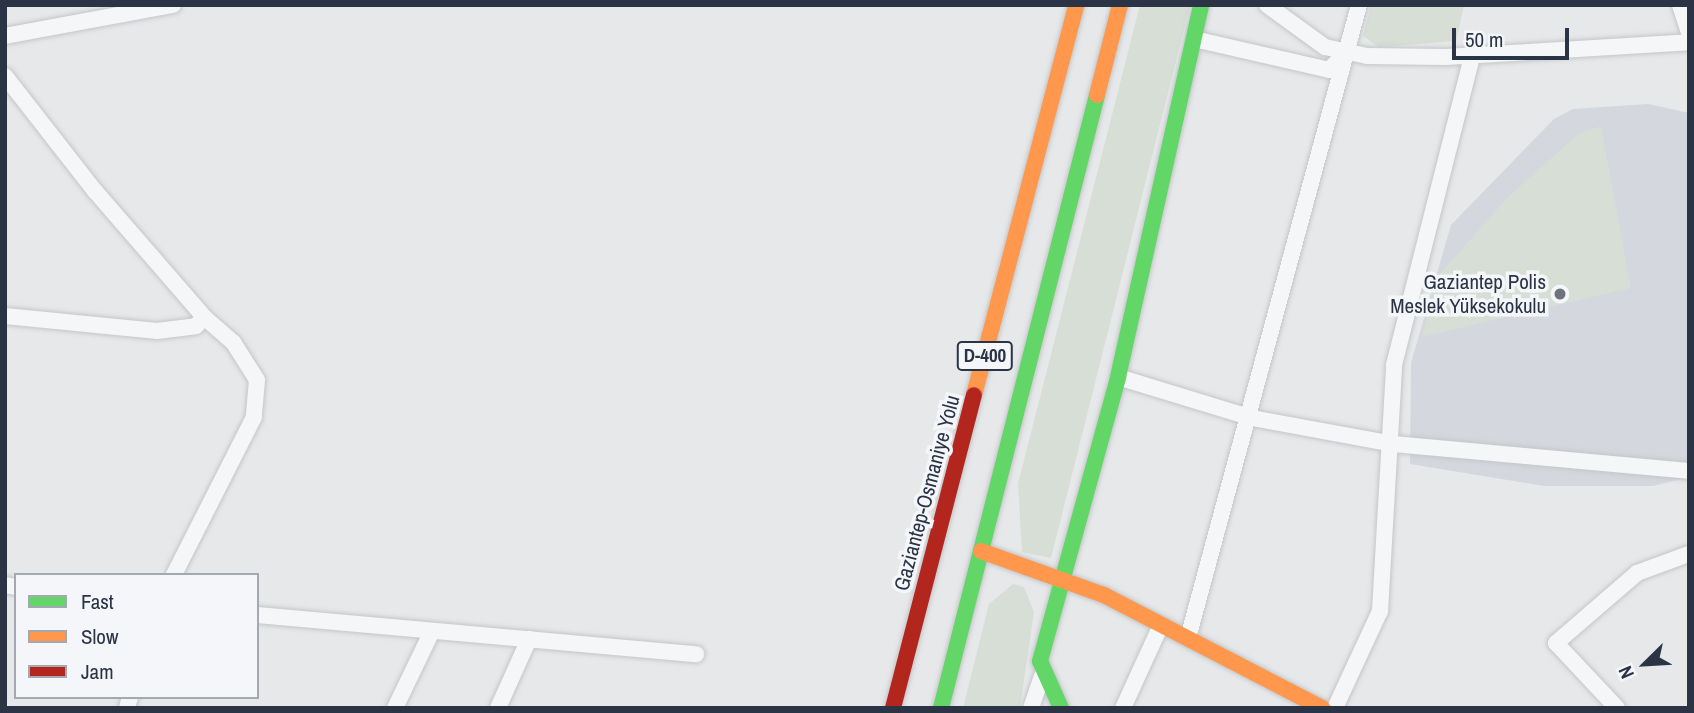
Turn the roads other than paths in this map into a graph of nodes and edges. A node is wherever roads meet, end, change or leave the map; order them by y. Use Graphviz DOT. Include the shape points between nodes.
graph roads {
  1 [pos="173,5"];
  2 [pos="1076,5"];
  3 [pos="1120,5"];
  4 [pos="1201,5"];
  5 [pos="1268,5"];
  6 [pos="1359,5"];
  7 [pos="1680,5"];
  8 [pos="132,9"];
  9 [pos="1689,32"];
  10 [pos="5,36"];
  11 [pos="1194,39"];
  12 [pos="1689,41"];
  13 [pos="1348,51"];
  14 [pos="1472,56"];
  15 [pos="5,76"];
  16 [pos="5,316"];
  17 [pos="204,317"];
  18 [pos="1118,377"];
  19 [pos="1252,418"];
  20 [pos="1393,444"];
  21 [pos="1689,471"];
  22 [pos="981,551"];
  23 [pos="1689,554"];
  24 [pos="175,573"];
  25 [pos="1062,579"];
  26 [pos="259,615"];
  27 [pos="1161,625"];
  28 [pos="432,631"];
  29 [pos="1188,638"];
  30 [pos="529,639"];
  31 [pos="696,654"];
  32 [pos="1042,676"];
  33 [pos="395,708"];
  34 [pos="498,708"];
  35 [pos="893,708"];
  36 [pos="941,708"];
  37 [pos="1031,708"];
  38 [pos="1061,708"];
  39 [pos="1123,708"];
  40 [pos="1322,708"];
  41 [pos="1335,708"];
  42 [pos="1617,708"];
  1 -- 8 [label="street"];
  2 -- 35 [label="main road, Gaziantep-Osmaniye Yolu / D-400"];
  3 -- 22 [label="main road, D-400"];
  4 -- 11 [label="main road"];
  5 -- 13 [label="street" via="1325,47"];
  6 -- 13 [label="street"];
  7 -- 9 [label="street"];
  8 -- 10 [label="street"];
  11 -- 13 [label="street" via="1329,70"];
  11 -- 18 [label="main road"];
  12 -- 14 [label="street"];
  13 -- 14 [label="street"];
  13 -- 19 [label="street"];
  14 -- 20 [label="street" via="1402,314"];
  15 -- 17 [label="street"];
  16 -- 17 [label="street" via="157,331 196,326"];
  17 -- 24 [label="street" via="249,361 260,402"];
  18 -- 19 [label="street"];
  18 -- 25 [label="main road"];
  19 -- 20 [label="street"];
  19 -- 29 [label="street"];
  20 -- 21 [label="street"];
  20 -- 41 [label="street" via="1380,611"];
  22 -- 25 [label="main road"];
  22 -- 36 [label="main road, D-400"];
  23 -- 42 [label="street" via="1637,573 1556,643"];
  25 -- 27 [label="main road"];
  25 -- 32 [label="main road" via="1040,661"];
  26 -- 28 [label="street"];
  27 -- 29 [label="main road"];
  27 -- 39 [label="street"];
  28 -- 30 [label="street"];
  28 -- 33 [label="street"];
  29 -- 40 [label="main road"];
  30 -- 31 [label="street"];
  30 -- 34 [label="street"];
  32 -- 37 [label="street"];
  32 -- 38 [label="main road"];
}
